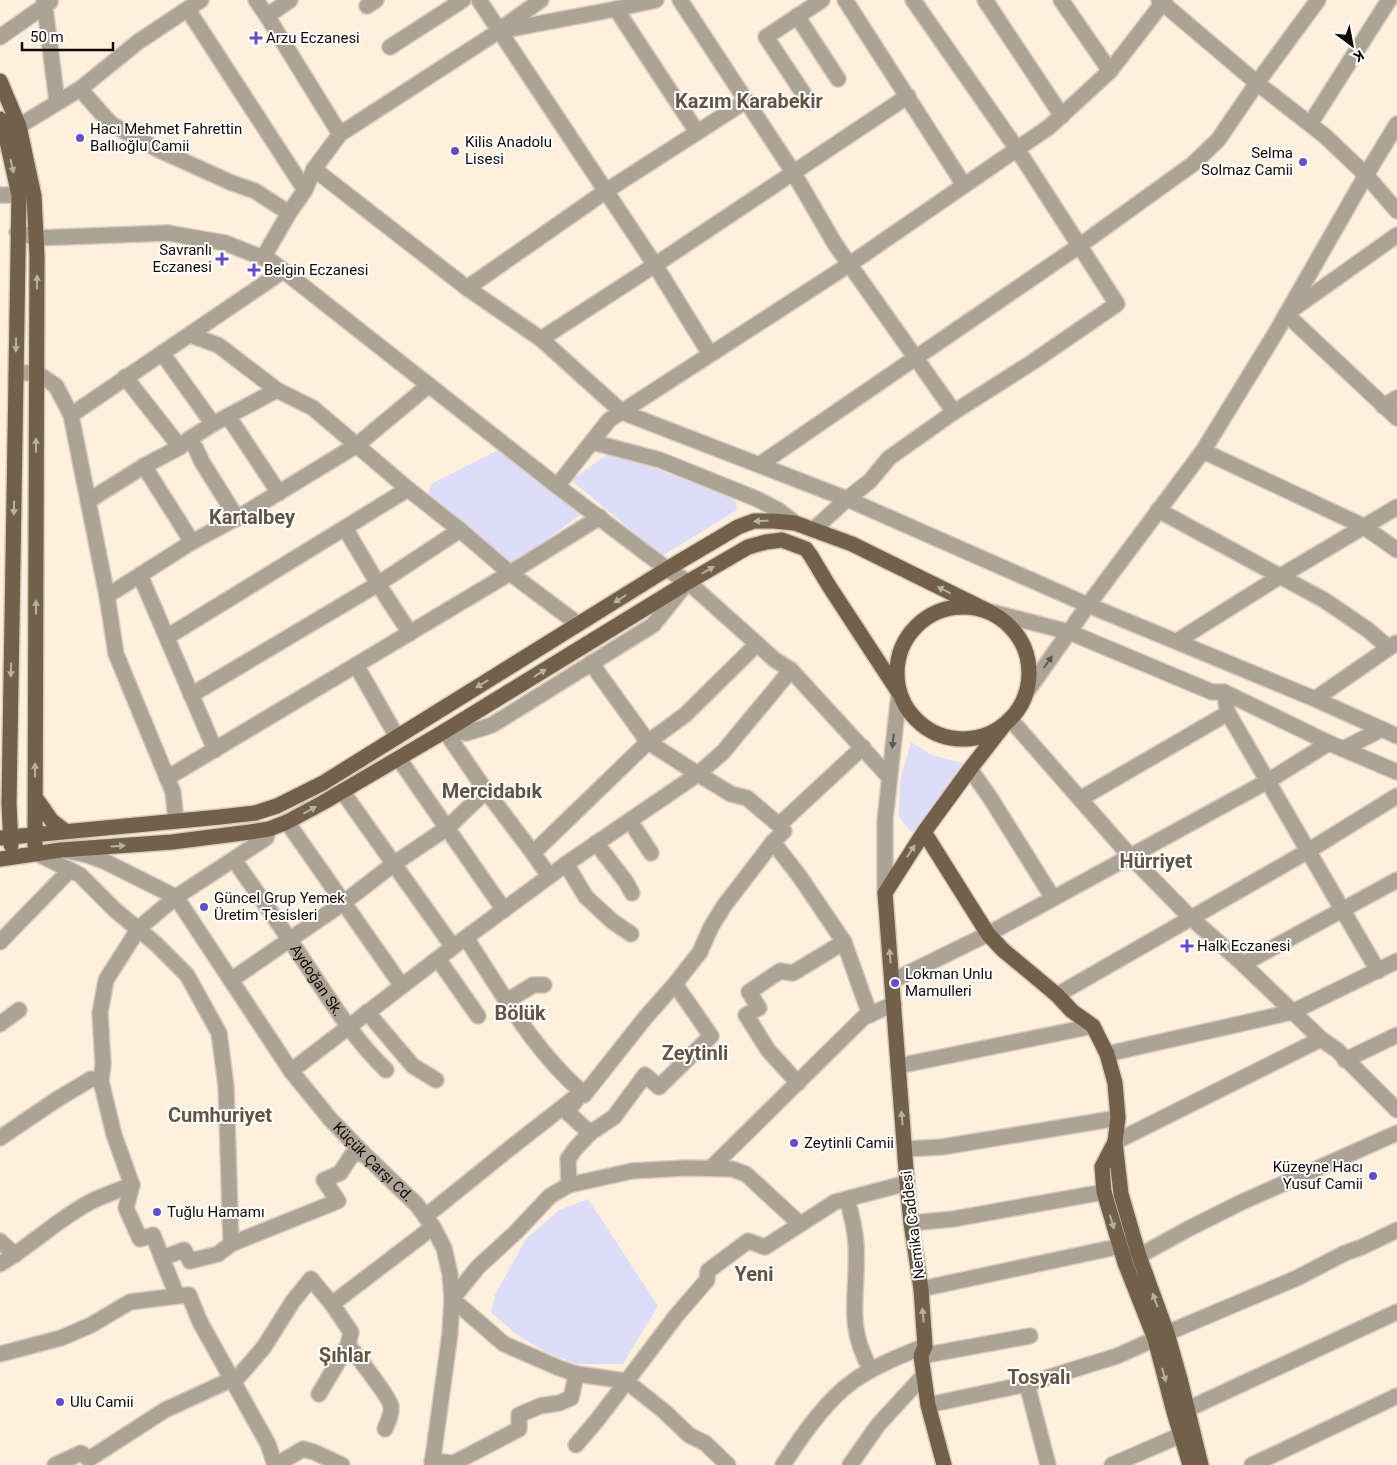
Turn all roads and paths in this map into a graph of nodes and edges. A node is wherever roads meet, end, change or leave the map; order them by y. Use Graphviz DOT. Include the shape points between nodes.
graph roads {
  1 [pos="201,0"];
  2 [pos="256,0"];
  3 [pos="290,0"];
  4 [pos="462,0"];
  5 [pos="479,0"];
  6 [pos="542,0"];
  7 [pos="656,0"];
  8 [pos="680,0"];
  9 [pos="822,0"];
  10 [pos="845,0"];
  11 [pos="914,0"];
  12 [pos="985,0"];
  13 [pos="1061,0"];
  14 [pos="1318,0"];
  15 [pos="1389,0"];
  16 [pos="1163,1"];
  17 [pos="47,2"];
  18 [pos="616,9"];
  19 [pos="188,10"];
  20 [pos="267,16"];
  21 [pos="797,16"];
  22 [pos="499,31"];
  23 [pos="0,37"];
  24 [pos="390,47"];
  25 [pos="1110,71"];
  26 [pos="838,79"];
  27 [pos="0,81"];
  28 [pos="1257,83"];
  29 [pos="80,89"];
  30 [pos="908,96"];
  31 [pos="746,101"];
  32 [pos="57,102"];
  33 [pos="809,102"];
  34 [pos="1062,116"];
  35 [pos="0,119"];
  36 [pos="1310,124"];
  37 [pos="1397,124"];
  38 [pos="19,126"];
  39 [pos="697,132"];
  40 [pos="340,134"];
  41 [pos="1017,149"];
  42 [pos="314,169"];
  43 [pos="793,172"];
  44 [pos="1366,175"];
  45 [pos="964,185"];
  46 [pos="305,190"];
  47 [pos="606,191"];
  48 [pos="0,195"];
  49 [pos="19,195"];
  50 [pos="1397,210"];
  51 [pos="289,213"];
  52 [pos="17,232"];
  53 [pos="1397,236"];
  54 [pos="36,238"];
  55 [pos="1079,246"];
  56 [pos="263,258"];
  57 [pos="850,264"];
  58 [pos="655,265"];
  59 [pos="283,271"];
  60 [pos="467,288"];
  61 [pos="1286,314"];
  62 [pos="190,335"];
  63 [pos="541,339"];
  64 [pos="162,353"];
  65 [pos="710,354"];
  66 [pos="915,358"];
  67 [pos="16,373"];
  68 [pos="37,373"];
  69 [pos="125,378"];
  70 [pos="429,385"];
  71 [pos="277,390"];
  72 [pos="1397,398"];
  73 [pos="1383,406"];
  74 [pos="622,412"];
  75 [pos="954,412"];
  76 [pos="71,415"];
  77 [pos="228,416"];
  78 [pos="1397,418"];
  79 [pos="213,424"];
  80 [pos="592,442"];
  81 [pos="184,443"];
  82 [pos="357,445"];
  83 [pos="1203,451"];
  84 [pos="759,465"];
  85 [pos="144,466"];
  86 [pos="557,486"];
  87 [pos="408,489"];
  88 [pos="279,493"];
  89 [pos="88,501"];
  90 [pos="844,502"];
  91 [pos="1397,507"];
  92 [pos="1158,510"];
  93 [pos="600,517"];
  94 [pos="237,518"];
  95 [pos="795,523"];
  96 [pos="817,526"];
  97 [pos="1363,526"];
  98 [pos="345,528"];
  99 [pos="460,530"];
  100 [pos="192,542"];
  101 [pos="1397,550"];
  102 [pos="667,569"];
  103 [pos="510,573"];
  104 [pos="140,575"];
  105 [pos="1279,577"];
  106 [pos="688,582"];
  107 [pos="378,584"];
  108 [pos="107,596"];
  109 [pos="1088,606"];
  110 [pos="988,611"];
  111 [pos="578,624"];
  112 [pos="1069,632"];
  113 [pos="410,633"];
  114 [pos="167,637"];
  115 [pos="1177,641"];
  116 [pos="757,644"];
  117 [pos="1393,645"];
  118 [pos="591,663"];
  119 [pos="356,665"];
  120 [pos="791,670"];
  121 [pos="1224,692"];
  122 [pos="899,693"];
  123 [pos="1026,693"];
  124 [pos="191,694"];
  125 [pos="1315,699"];
  126 [pos="1228,713"];
  127 [pos="1007,721"];
  128 [pos="1382,729"];
  129 [pos="445,731"];
  130 [pos="1397,736"];
  131 [pos="397,737"];
  132 [pos="648,742"];
  133 [pos="1336,746"];
  134 [pos="863,747"];
  135 [pos="215,750"];
  136 [pos="399,759"];
  137 [pos="970,769"];
  138 [pos="1397,772"];
  139 [pos="698,774"];
  140 [pos="5,776"];
  141 [pos="890,777"];
  142 [pos="167,778"];
  143 [pos="1268,781"];
  144 [pos="486,791"];
  145 [pos="342,792"];
  146 [pos="1397,796"];
  147 [pos="35,797"];
  148 [pos="1080,799"];
  149 [pos="9,804"];
  150 [pos="0,821"];
  151 [pos="176,821"];
  152 [pos="630,821"];
  153 [pos="288,822"];
  154 [pos="780,825"];
  155 [pos="447,828"];
  156 [pos="270,829"];
  157 [pos="65,831"];
  158 [pos="924,832"];
  159 [pos="34,835"];
  160 [pos="5,837"];
  161 [pos="773,842"];
  162 [pos="596,843"];
  163 [pos="61,850"];
  164 [pos="1308,850"];
  165 [pos="533,853"];
  166 [pos="651,853"];
  167 [pos="36,854"];
  168 [pos="1130,856"];
  169 [pos="6,858"];
  170 [pos="234,860"];
  171 [pos="394,863"];
  172 [pos="566,864"];
  173 [pos="70,870"];
  174 [pos="549,876"];
  175 [pos="1397,880"];
  176 [pos="632,893"];
  177 [pos="885,893"];
  178 [pos="176,897"];
  179 [pos="1053,898"];
  180 [pos="343,903"];
  181 [pos="1342,909"];
  182 [pos="504,910"];
  183 [pos="1190,918"];
  184 [pos="139,928"];
  185 [pos="631,934"];
  186 [pos="988,934"];
  187 [pos="466,938"];
  188 [pos="290,940"];
  189 [pos="0,942"];
  190 [pos="844,942"];
  191 [pos="453,947"];
  192 [pos="438,959"];
  193 [pos="1397,962"];
  194 [pos="1244,964"];
  195 [pos="1378,971"];
  196 [pos="231,980"];
  197 [pos="892,981"];
  198 [pos="675,984"];
  199 [pos="544,985"];
  200 [pos="402,986"];
  201 [pos="1057,995"];
  202 [pos="507,1001"];
  203 [pos="894,1004"];
  204 [pos="19,1010"];
  205 [pos="367,1012"];
  206 [pos="1292,1012"];
  207 [pos="870,1015"];
  208 [pos="478,1016"];
  209 [pos="0,1024"];
  210 [pos="1092,1026"];
  211 [pos="348,1027"];
  212 [pos="1397,1035"];
  213 [pos="1321,1039"];
  214 [pos="1107,1054"];
  215 [pos="1345,1060"];
  216 [pos="898,1066"];
  217 [pos="386,1070"];
  218 [pos="291,1071"];
  219 [pos="436,1080"];
  220 [pos="101,1081"];
  221 [pos="798,1083"];
  222 [pos="582,1092"];
  223 [pos="1397,1110"];
  224 [pos="1118,1118"];
  225 [pos="1397,1132"];
  226 [pos="590,1133"];
  227 [pos="0,1138"];
  228 [pos="1115,1142"];
  229 [pos="905,1149"];
  230 [pos="363,1153"];
  231 [pos="711,1168"];
  232 [pos="907,1183"];
  233 [pos="132,1185"];
  234 [pos="569,1186"];
  235 [pos="1104,1192"];
  236 [pos="846,1198"];
  237 [pos="430,1221"];
  238 [pos="911,1223"];
  239 [pos="800,1224"];
  240 [pos="1397,1230"];
  241 [pos="0,1241"];
  242 [pos="231,1244"];
  243 [pos="1120,1246"];
  244 [pos="1137,1250"];
  245 [pos="15,1255"];
  246 [pos="162,1258"];
  247 [pos="1125,1263"];
  248 [pos="0,1264"];
  249 [pos="920,1289"];
  250 [pos="177,1296"];
  251 [pos="452,1299"];
  252 [pos="332,1304"];
  253 [pos="1397,1312"];
  254 [pos="1030,1336"];
  255 [pos="1161,1336"];
  256 [pos="348,1345"];
  257 [pos="923,1351"];
  258 [pos="0,1354"];
  259 [pos="871,1370"];
  260 [pos="577,1374"];
  261 [pos="924,1375"];
  262 [pos="231,1379"];
  263 [pos="626,1380"];
  264 [pos="1027,1384"];
  265 [pos="319,1394"];
  266 [pos="1397,1396"];
  267 [pos="928,1404"];
  268 [pos="1188,1409"];
  269 [pos="385,1429"];
  270 [pos="1181,1435"];
  271 [pos="576,1445"];
  272 [pos="432,1463"];
  273 [pos="725,1464"];
  274 [pos="54,1465"];
  275 [pos="275,1465"];
  276 [pos="342,1465"];
  277 [pos="783,1465"];
  278 [pos="850,1465"];
  279 [pos="944,1465"];
  280 [pos="1048,1465"];
  281 [pos="1112,1465"];
  282 [pos="1190,1465"];
  283 [pos="1202,1465"];
  284 [pos="1252,1465"];
  1 -- 19 [label="street"];
  2 -- 20 [label="street"];
  3 -- 20 [label="street"];
  4 -- 24 [label="street"];
  5 -- 22 [label="street"];
  6 -- 22 [label="street"];
  7 -- 18 [label="street"];
  8 -- 31 [label="street"];
  9 -- 21 [label="street"];
  10 -- 30 [label="street"];
  11 -- 41 [label="street"];
  12 -- 34 [label="street"];
  13 -- 25 [label="street"];
  14 -- 28 [label="street"];
  15 -- 36 [label="street"];
  16 -- 25 [label="street"];
  16 -- 28 [label="street"];
  17 -- 23 [label="street"];
  17 -- 32 [label="street"];
  18 -- 22 [label="street"];
  18 -- 39 [label="street"];
  19 -- 29 [label="street" via="138,42"];
  19 -- 46 [label="street"];
  20 -- 40 [label="street"];
  21 -- 26 [label="street"];
  21 -- 33 [label="street" via="766,37"];
  22 -- 40 [label="street"];
  22 -- 47 [label="street"];
  25 -- 34 [label="street"];
  27 -- 38 [label="main road"];
  28 -- 36 [label="street"];
  28 -- 55 [label="street" via="1218,140 1194,164"];
  29 -- 32 [label="street"];
  29 -- 51 [label="street" via="111,124 159,150 255,191"];
  30 -- 43 [label="street"];
  30 -- 45 [label="street"];
  31 -- 39 [label="street"];
  31 -- 43 [label="street"];
  32 -- 38 [label="street"];
  34 -- 41 [label="street"];
  35 -- 49 [label="main road, one-way"];
  36 -- 44 [label="street"];
  37 -- 44 [label="street"];
  38 -- 54 [label="main road" via="34,196"];
  39 -- 47 [label="street"];
  40 -- 42 [label="street"];
  41 -- 45 [label="street"];
  41 -- 55 [label="street"];
  42 -- 46 [label="street"];
  42 -- 60 [label="street"];
  43 -- 57 [label="street"];
  43 -- 58 [label="street"];
  44 -- 50 [label="street"];
  44 -- 61 [label="street"];
  45 -- 57 [label="street"];
  46 -- 51 [label="street"];
  47 -- 58 [label="street"];
  47 -- 60 [label="street"];
  48 -- 49 [label="street"];
  49 -- 52 [label="main road"];
  51 -- 56 [label="street"];
  52 -- 54 [label="street"];
  52 -- 67 [label="main road, one-way"];
  53 -- 61 [label="street"];
  54 -- 56 [label="street" via="168,233 225,243"];
  68 -- 54 [label="main road, one-way"];
  55 -- 66 [label="street"];
  55 -- 75 [label="street" via="1117,304"];
  56 -- 59 [label="street"];
  57 -- 65 [label="street"];
  57 -- 66 [label="street"];
  58 -- 63 [label="street"];
  58 -- 65 [label="street"];
  59 -- 62 [label="street"];
  59 -- 70 [label="street"];
  60 -- 63 [label="street"];
  61 -- 73 [label="street"];
  61 -- 83 [label="street"];
  62 -- 64 [label="street"];
  62 -- 71 [label="street" via="218,345"];
  63 -- 74 [label="street"];
  64 -- 69 [label="street"];
  64 -- 79 [label="street"];
  65 -- 74 [label="street"];
  66 -- 75 [label="street"];
  66 -- 84 [label="street"];
  67 -- 68 [label="street"];
  67 -- 140 [label="main road, one-way"];
  68 -- 76 [label="street" via="56,386"];
  147 -- 68 [label="main road, one-way"];
  69 -- 76 [label="street"];
  69 -- 81 [label="street"];
  70 -- 82 [label="street"];
  70 -- 86 [label="street"];
  71 -- 77 [label="street"];
  71 -- 82 [label="street" via="313,408"];
  72 -- 73 [label="street"];
  73 -- 78 [label="street"];
  74 -- 80 [label="street" via="609,420"];
  74 -- 84 [label="street"];
  75 -- 90 [label="street" via="889,458 870,481"];
  76 -- 89 [label="street"];
  77 -- 79 [label="street"];
  77 -- 88 [label="street"];
  79 -- 81 [label="street"];
  80 -- 86 [label="street"];
  80 -- 95 [label="street" via="660,460 757,499"];
  81 -- 85 [label="street"];
  81 -- 94 [label="street" via="196,449"];
  82 -- 87 [label="street"];
  82 -- 88 [label="street"];
  83 -- 92 [label="street"];
  83 -- 97 [label="street"];
  84 -- 90 [label="street"];
  85 -- 89 [label="street"];
  85 -- 100 [label="street"];
  86 -- 93 [label="street"];
  87 -- 98 [label="street"];
  87 -- 99 [label="street"];
  88 -- 94 [label="street"];
  89 -- 108 [label="street"];
  90 -- 96 [label="street"];
  90 -- 109 [label="street"];
  91 -- 97 [label="street"];
  92 -- 105 [label="street"];
  92 -- 109 [label="street"];
  93 -- 102 [label="street"];
  93 -- 103 [label="street"];
  94 -- 100 [label="street"];
  95 -- 96 [label="main road"];
  95 -- 102 [label="main road, one-way" via="754,521"];
  110 -- 96 [label="main road, one-way"];
  97 -- 101 [label="street"];
  97 -- 105 [label="street"];
  98 -- 107 [label="street"];
  98 -- 114 [label="street"];
  99 -- 103 [label="street"];
  99 -- 107 [label="street"];
  100 -- 104 [label="street"];
  102 -- 106 [label="street"];
  102 -- 111 [label="main road, one-way"];
  103 -- 111 [label="street"];
  103 -- 113 [label="street"];
  104 -- 108 [label="street"];
  104 -- 114 [label="street"];
  105 -- 115 [label="street"];
  105 -- 117 [label="street" via="1324,600"];
  106 -- 116 [label="street"];
  106 -- 118 [label="street" via="653,625"];
  106 -- 122 [label="main road, one-way" via="748,547 782,540 806,549"];
  129 -- 106 [label="main road, one-way"];
  107 -- 113 [label="street"];
  107 -- 124 [label="street"];
  108 -- 142 [label="street" via="116,654"];
  109 -- 112 [label="street"];
  109 -- 115 [label="street"];
  110 -- 112 [label="street"];
  110 -- 122 [label="main road" via="967,606 946,608 926,617 910,632 900,650 896,672"];
  110 -- 123 [label="main road" via="1019,637 1027,655"];
  111 -- 131 [label="main road, one-way"];
  112 -- 121 [label="street" via="1212,692"];
  123 -- 112 [label="street, one-way"];
  113 -- 119 [label="street"];
  114 -- 124 [label="street"];
  115 -- 125 [label="street"];
  116 -- 120 [label="street"];
  116 -- 132 [label="street" via="684,715"];
  117 -- 125 [label="street"];
  118 -- 129 [label="street" via="492,725 467,733"];
  118 -- 132 [label="street"];
  119 -- 131 [label="street"];
  119 -- 135 [label="street"];
  120 -- 134 [label="street"];
  120 -- 139 [label="street" via="723,752"];
  121 -- 126 [label="street"];
  121 -- 133 [label="street"];
  122 -- 127 [label="main road" via="908,712 924,727 944,737 965,739 986,735"];
  122 -- 141 [label="street, one-way"];
  123 -- 127 [label="main road" via="1018,710"];
  124 -- 135 [label="street"];
  125 -- 128 [label="street"];
  126 -- 143 [label="street"];
  126 -- 148 [label="street"];
  127 -- 137 [label="main road"];
  127 -- 148 [label="street"];
  128 -- 130 [label="street"];
  128 -- 133 [label="street"];
  129 -- 136 [label="main road"];
  129 -- 144 [label="street"];
  131 -- 151 [label="main road" via="323,783 277,806 255,813"];
  132 -- 139 [label="street"];
  132 -- 165 [label="street"];
  133 -- 138 [label="street"];
  133 -- 143 [label="street"];
  134 -- 141 [label="street"];
  134 -- 154 [label="street"];
  135 -- 142 [label="street"];
  136 -- 145 [label="main road"];
  136 -- 155 [label="street"];
  137 -- 158 [label="main road"];
  137 -- 179 [label="street"];
  139 -- 152 [label="street"];
  139 -- 154 [label="street" via="731,794 747,798"];
  140 -- 149 [label="main road"];
  141 -- 177 [label="street" via="885,820"];
  142 -- 151 [label="street" via="173,792"];
  143 -- 164 [label="street"];
  143 -- 168 [label="street"];
  144 -- 155 [label="street"];
  144 -- 165 [label="street"];
  153 -- 145 [label="main road, one-way"];
  145 -- 171 [label="street"];
  146 -- 164 [label="street"];
  147 -- 157 [label="main road" via="52,821"];
  147 -- 159 [label="main road"];
  148 -- 168 [label="street"];
  149 -- 150 [label="main road"];
  149 -- 160 [label="main road"];
  151 -- 157 [label="main road"];
  152 -- 162 [label="street"];
  152 -- 166 [label="street"];
  153 -- 156 [label="main road"];
  153 -- 180 [label="street"];
  154 -- 161 [label="street" via="784,831"];
  155 -- 171 [label="street"];
  155 -- 182 [label="street"];
  163 -- 156 [label="main road, one-way" via="172,842"];
  156 -- 170 [label="street" via="266,838"];
  157 -- 159 [label="main road"];
  177 -- 158 [label="main road, one-way"];
  158 -- 186 [label="main road"];
  159 -- 160 [label="main road"];
  159 -- 167 [label="main road"];
  160 -- 169 [label="main road"];
  161 -- 190 [label="street"];
  161 -- 198 [label="street" via="724,906 700,952"];
  162 -- 172 [label="street"];
  162 -- 176 [label="street"];
  163 -- 167 [label="main road"];
  163 -- 178 [label="street" via="106,862"];
  164 -- 181 [label="street"];
  164 -- 183 [label="street"];
  165 -- 174 [label="street"];
  167 -- 169 [label="main road"];
  167 -- 173 [label="street"];
  168 -- 179 [label="street"];
  168 -- 183 [label="street"];
  170 -- 178 [label="street"];
  170 -- 188 [label="street, Aydoğan Sk."];
  171 -- 180 [label="street"];
  171 -- 191 [label="street"];
  172 -- 174 [label="street"];
  172 -- 185 [label="street" via="586,897"];
  173 -- 184 [label="street" via="80,875 115,910"];
  173 -- 189 [label="street"];
  174 -- 182 [label="street"];
  175 -- 181 [label="street"];
  197 -- 177 [label="main road, Nemika Caddesi, one-way"];
  178 -- 184 [label="street"];
  178 -- 196 [label="street, Küçük Çarşı Cd."];
  179 -- 186 [label="street"];
  180 -- 188 [label="street"];
  180 -- 200 [label="street"];
  181 -- 194 [label="street"];
  181 -- 195 [label="street"];
  182 -- 187 [label="street"];
  183 -- 194 [label="street"];
  183 -- 201 [label="street"];
  184 -- 220 [label="street" via="106,980 100,1012"];
  184 -- 242 [label="street" via="187,975 219,1033 226,1086"];
  186 -- 197 [label="street"];
  186 -- 201 [label="main road"];
  187 -- 191 [label="street"];
  187 -- 202 [label="street"];
  188 -- 196 [label="street"];
  188 -- 211 [label="street, Aydoğan Sk."];
  190 -- 207 [label="street"];
  190 -- 221 [label="street" via="793,973 780,971 750,992 759,1008 746,1015 768,1050"];
  191 -- 192 [label="street"];
  192 -- 200 [label="street"];
  192 -- 208 [label="street"];
  193 -- 195 [label="street"];
  194 -- 206 [label="street"];
  195 -- 206 [label="street"];
  196 -- 218 [label="street, Küçük Çarşı Cd."];
  197 -- 203 [label="main road, Nemika Caddesi"];
  198 -- 222 [label="street" via="584,1095"];
  198 -- 226 [label="street" via="711,1036 659,1087 645,1075 614,1117"];
  199 -- 202 [label="street" via="533,985"];
  200 -- 205 [label="street"];
  201 -- 210 [label="main road"];
  202 -- 222 [label="street" via="546,1056"];
  203 -- 207 [label="street"];
  203 -- 216 [label="main road, Nemika Caddesi"];
  204 -- 209 [label="street"];
  205 -- 211 [label="street"];
  205 -- 219 [label="street" via="413,1066"];
  206 -- 213 [label="street"];
  206 -- 214 [label="street"];
  207 -- 221 [label="street" via="864,1017"];
  210 -- 214 [label="main road"];
  210 -- 216 [label="street"];
  211 -- 217 [label="street, Aydoğan Sk."];
  211 -- 218 [label="street"];
  212 -- 215 [label="street"];
  213 -- 215 [label="street"];
  213 -- 228 [label="street"];
  214 -- 224 [label="main road"];
  215 -- 223 [label="street"];
  229 -- 216 [label="main road, Nemika Caddesi, one-way"];
  218 -- 230 [label="street, Küçük Çarşı Cd."];
  220 -- 227 [label="street" via="91,1079"];
  220 -- 233 [label="street" via="114,1135"];
  221 -- 231 [label="street"];
  222 -- 226 [label="street" via="567,1112"];
  222 -- 237 [label="street" via="510,1149"];
  224 -- 228 [label="main road"];
  224 -- 229 [label="street" via="942,1147"];
  225 -- 244 [label="street"];
  226 -- 234 [label="street" via="568,1159"];
  228 -- 235 [label="main road" via="1102,1167"];
  228 -- 244 [label="main road" via="1121,1194"];
  229 -- 232 [label="main road, Nemika Caddesi"];
  230 -- 237 [label="street, Küçük Çarşı Cd."];
  230 -- 242 [label="street" via="352,1155 340,1173 324,1180 338,1201"];
  231 -- 234 [label="street" via="632,1171"];
  231 -- 239 [label="street" via="732,1169 746,1174"];
  232 -- 236 [label="street"];
  232 -- 238 [label="main road, Nemika Caddesi"];
  233 -- 245 [label="street" via="92,1201 56,1223"];
  233 -- 246 [label="street" via="126,1208 140,1238 152,1235"];
  234 -- 251 [label="street" via="550,1196 478,1268"];
  235 -- 238 [label="street"];
  235 -- 243 [label="main road, one-way"];
  236 -- 239 [label="street"];
  236 -- 259 [label="street" via="856,1244 854,1324 860,1349"];
  237 -- 251 [label="street, Küçük Çarşı Cd." via="444,1248"];
  237 -- 252 [label="street"];
  238 -- 249 [label="main road, Nemika Caddesi"];
  239 -- 263 [label="street" via="764,1247 748,1241 708,1271 707,1280"];
  240 -- 255 [label="street"];
  241 -- 245 [label="street"];
  242 -- 246 [label="street" via="218,1254 190,1261 184,1250"];
  243 -- 244 [label="street"];
  243 -- 247 [label="main road"];
  243 -- 249 [label="street"];
  244 -- 247 [label="street"];
  255 -- 244 [label="main road, one-way"];
  245 -- 248 [label="street"];
  246 -- 250 [label="street"];
  247 -- 255 [label="main road"];
  257 -- 249 [label="main road, Nemika Caddesi, one-way"];
  250 -- 258 [label="street" via="130,1302 61,1338"];
  250 -- 262 [label="street" via="189,1295"];
  251 -- 260 [label="street" via="504,1344"];
  251 -- 272 [label="street, Küçük Çarşı Cd."];
  252 -- 256 [label="street" via="351,1332"];
  252 -- 262 [label="street" via="311,1279 264,1347 239,1376"];
  253 -- 268 [label="street"];
  254 -- 257 [label="street"];
  255 -- 264 [label="street" via="1117,1356"];
  255 -- 268 [label="main road"];
  255 -- 270 [label="main road, one-way"];
  256 -- 265 [label="street"];
  256 -- 269 [label="street" via="391,1405"];
  257 -- 259 [label="street"];
  257 -- 261 [label="main road, Nemika Caddesi"];
  259 -- 277 [label="street" via="830,1402"];
  260 -- 263 [label="street"];
  260 -- 272 [label="street" via="572,1398 519,1415 519,1430 454,1463"];
  261 -- 267 [label="main road, Nemika Caddesi"];
  261 -- 278 [label="street" via="878,1425"];
  262 -- 274 [label="street" via="165,1410 89,1459 81,1453"];
  262 -- 275 [label="street" via="268,1444"];
  263 -- 271 [label="street"];
  263 -- 273 [label="street" via="689,1435 705,1443"];
  264 -- 267 [label="street"];
  264 -- 280 [label="street"];
  266 -- 284 [label="street"];
  267 -- 279 [label="main road, Nemika Caddesi"];
  268 -- 283 [label="main road"];
  270 -- 281 [label="street"];
  270 -- 282 [label="main road"];
  275 -- 276 [label="street" via="303,1450"];
}
